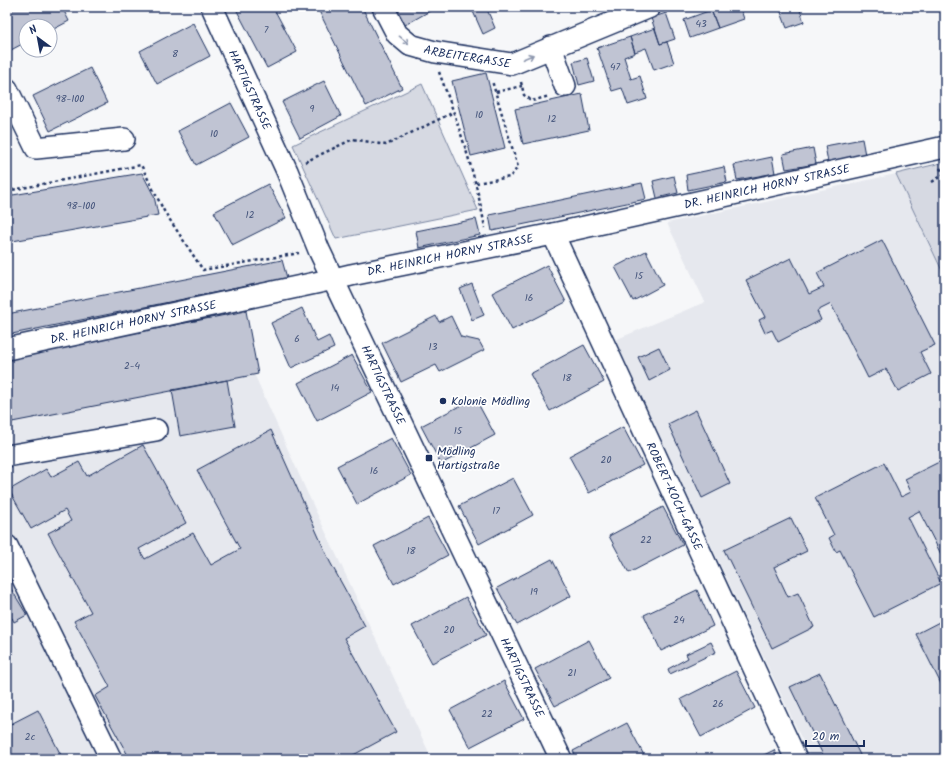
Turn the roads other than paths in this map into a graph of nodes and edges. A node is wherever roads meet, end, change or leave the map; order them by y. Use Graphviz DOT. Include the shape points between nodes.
graph roads {
  1 [pos="212,7"];
  2 [pos="383,7"];
  3 [pos="638,9"];
  4 [pos="551,48"];
  5 [pos="7,89"];
  6 [pos="560,91"];
  7 [pos="124,139"];
  8 [pos="945,148"];
  9 [pos="553,234"];
  10 [pos="334,279"];
  11 [pos="7,349"];
  12 [pos="156,430"];
  13 [pos="7,456"];
  14 [pos="7,546"];
  15 [pos="112,759"];
  16 [pos="561,759"];
  17 [pos="796,759"];
  1 -- 10 [label="street, HARTIGSTRASSE"];
  2 -- 4 [label="street, ARBEITERGASSE, one-way" via="397,34 410,45 435,52 512,64"];
  3 -- 4 [label="street, ARBEITERGASSE"];
  4 -- 6 [label="street"];
  5 -- 7 [label="street" via="36,148"];
  8 -- 9 [label="street, DR. HEINRICH HORNY STRASSE"];
  9 -- 10 [label="street, DR. HEINRICH HORNY STRASSE"];
  9 -- 17 [label="street, ROBERT-KOCH-GASSE"];
  10 -- 11 [label="street, DR. HEINRICH HORNY STRASSE"];
  10 -- 16 [label="street, HARTIGSTRASSE"];
  12 -- 13 [label="street"];
  14 -- 15 [label="street"];
}
